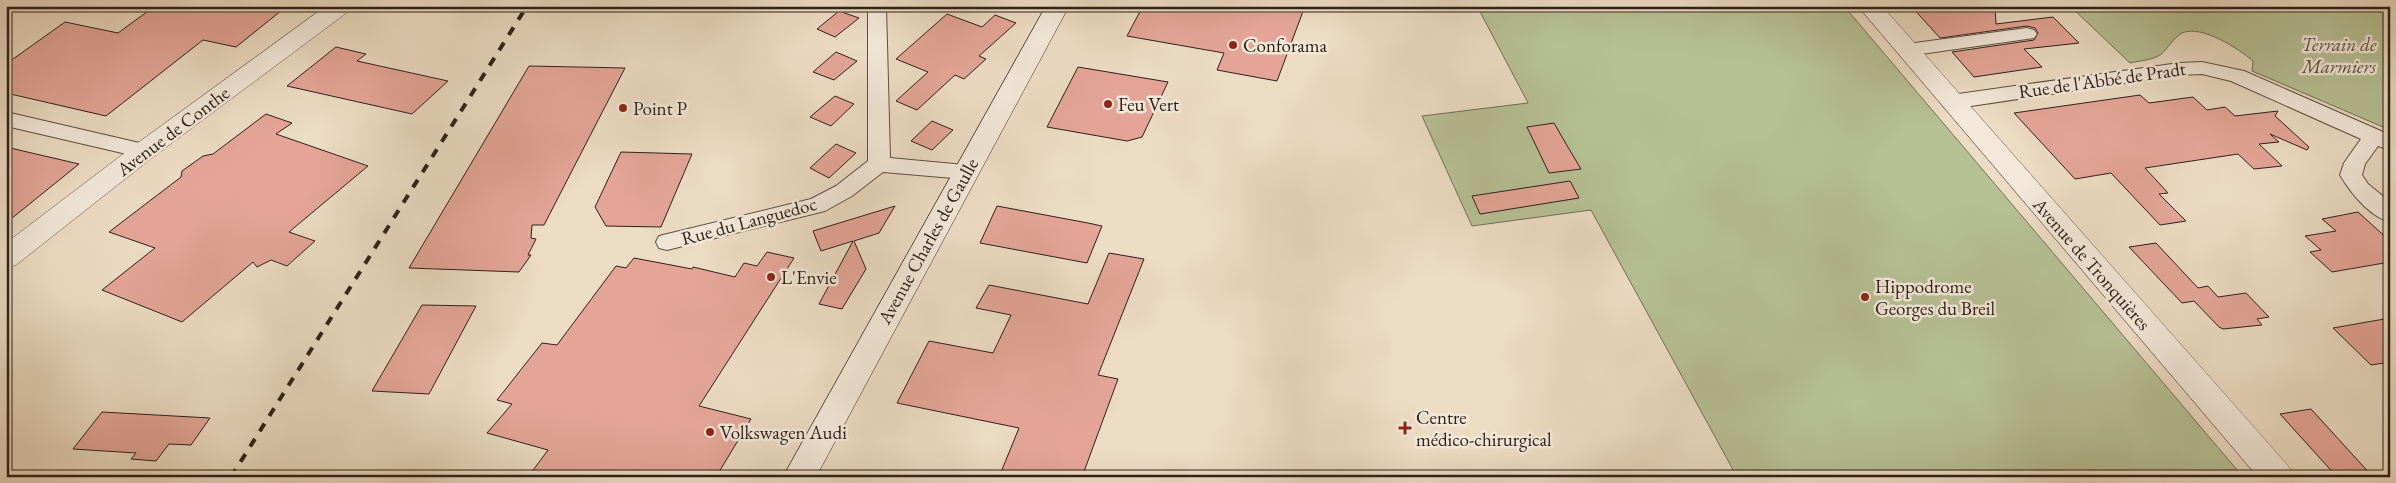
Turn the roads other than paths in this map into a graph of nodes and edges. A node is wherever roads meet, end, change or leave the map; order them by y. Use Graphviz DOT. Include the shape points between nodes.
graph roads {
  1 [pos="341,6"];
  2 [pos="877,6"];
  3 [pos="1058,6"];
  4 [pos="1869,6"];
  5 [pos="2027,34"];
  6 [pos="1908,50"];
  7 [pos="1951,102"];
  8 [pos="6,120"];
  9 [pos="2382,139"];
  10 [pos="144,151"];
  11 [pos="879,164"];
  12 [pos="965,172"];
  13 [pos="2390,214"];
  14 [pos="667,242"];
  15 [pos="6,258"];
  16 [pos="799,477"];
  17 [pos="2278,477"];
  1 -- 10 [label="street, Avenue de Conthe"];
  2 -- 11 [label="street"];
  3 -- 12 [label="street, Avenue Charles de Gaulle"];
  4 -- 6 [label="street, Avenue de Tronquières"];
  5 -- 6 [label="street"];
  6 -- 7 [label="street, Avenue de Tronquières"];
  7 -- 9 [label="street, Rue de l'Abbé de Pradt" via="2202,68 2237,76"];
  7 -- 17 [label="street, Avenue de Tronquières"];
  8 -- 10 [label="street"];
  9 -- 13 [label="street" via="2355,163 2351,175 2360,189"];
  10 -- 15 [label="street, Avenue de Conthe"];
  11 -- 12 [label="street"];
  11 -- 14 [label="street, Rue du Languedoc" via="844,191 817,205"];
  12 -- 16 [label="street, Avenue Charles de Gaulle"];
}
